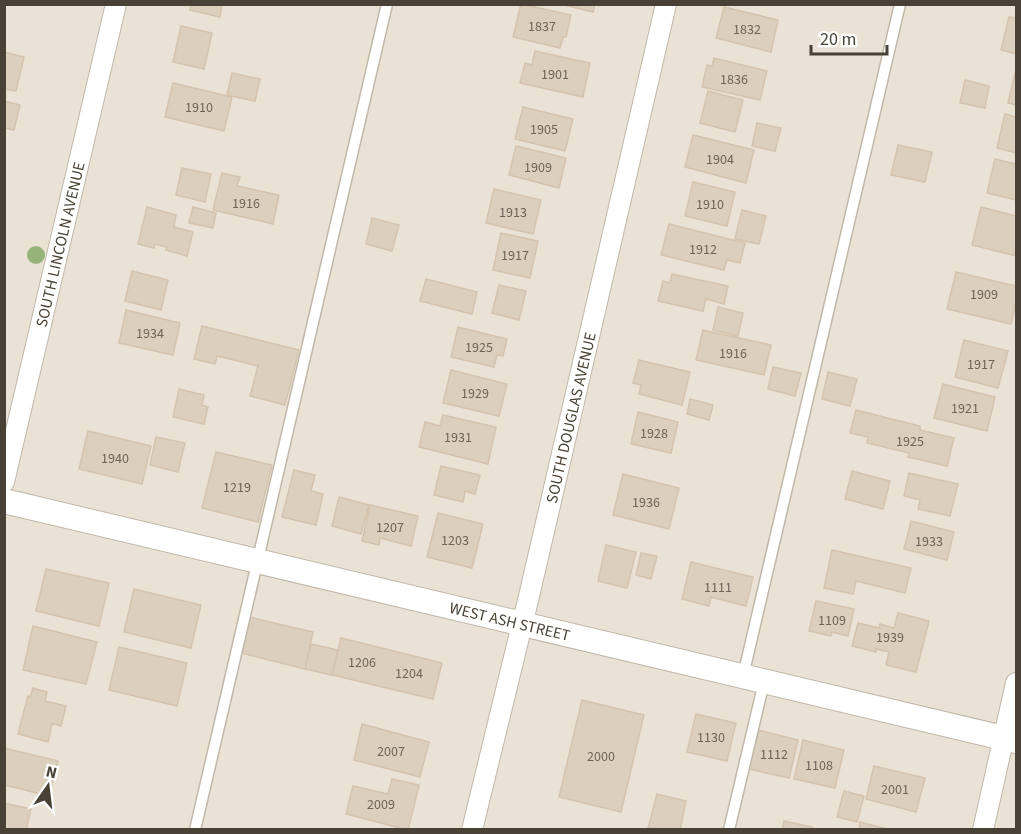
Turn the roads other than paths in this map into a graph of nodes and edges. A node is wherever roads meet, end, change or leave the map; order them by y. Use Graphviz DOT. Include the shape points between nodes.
graph roads {
  1 [pos="116,4"];
  2 [pos="387,4"];
  3 [pos="666,4"];
  4 [pos="900,4"];
  5 [pos="4,482"];
  6 [pos="4,501"];
  7 [pos="257,562"];
  8 [pos="523,624"];
  9 [pos="753,679"];
  10 [pos="1017,683"];
  11 [pos="1011,740"];
  12 [pos="195,830"];
  13 [pos="472,830"];
  14 [pos="729,830"];
  15 [pos="983,830"];
  1 -- 5 [label="street, SOUTH LINCOLN AVENUE"];
  2 -- 7 [label="lane"];
  3 -- 8 [label="street, SOUTH DOUGLAS AVENUE"];
  4 -- 9 [label="lane"];
  6 -- 7 [label="street, WEST ASH STREET"];
  7 -- 8 [label="street, WEST ASH STREET"];
  7 -- 12 [label="lane"];
  8 -- 9 [label="street, WEST ASH STREET"];
  8 -- 13 [label="street, SOUTH DOUGLAS AVENUE"];
  9 -- 11 [label="street, WEST ASH STREET"];
  9 -- 14 [label="lane"];
  10 -- 11 [label="street"];
  11 -- 15 [label="street"];
}
